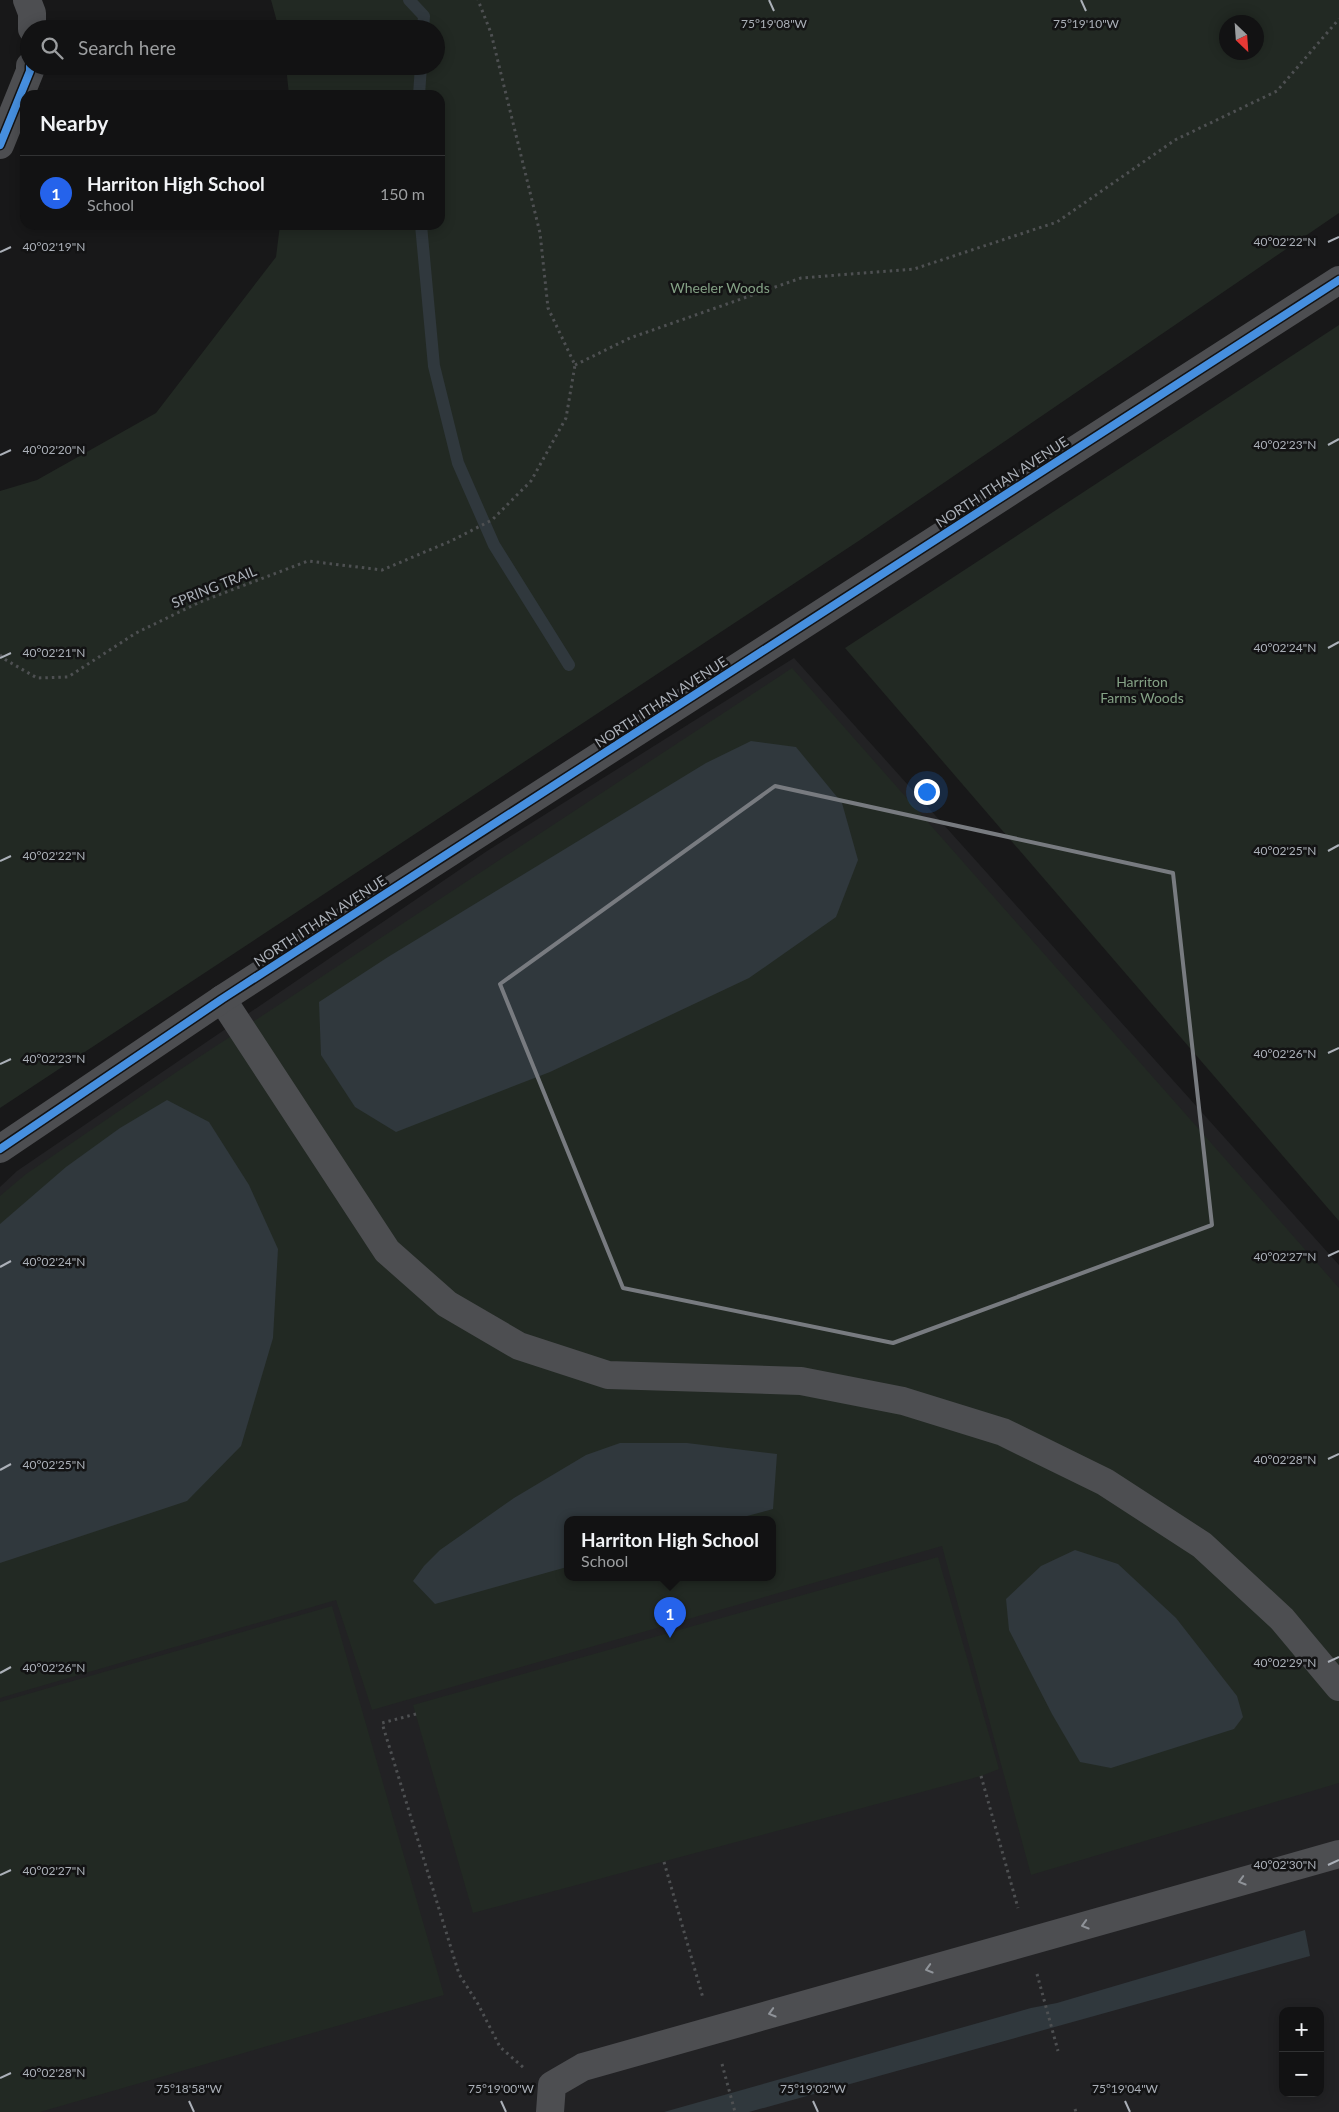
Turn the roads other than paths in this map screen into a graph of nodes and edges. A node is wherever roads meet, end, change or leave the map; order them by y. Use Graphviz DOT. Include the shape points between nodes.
graph roads {
  1 [pos="27,0"];
  2 [pos="32,20"];
  3 [pos="28,75"];
  4 [pos="22,90"];
  5 [pos="20,96"];
  6 [pos="0,145"];
  7 [pos="1339,280"];
  8 [pos="222,999"];
  9 [pos="0,1149"];
  10 [pos="1339,1687"];
  11 [pos="1339,1854"];
  12 [pos="550,2112"];
  1 -- 2 [label="street"];
  3 -- 4 [label="street"];
  5 -- 6 [label="street"];
  7 -- 8 [label="street, NORTH ITHAN AVENUE"];
  8 -- 9 [label="street, NORTH ITHAN AVENUE"];
  8 -- 10 [label="street" via="387,1251 447,1304 519,1346 608,1375 801,1381 903,1402 1003,1432 1106,1482 1202,1545 1282,1619"];
  11 -- 12 [label="street, one-way" via="583,2066 552,2085"];
}
